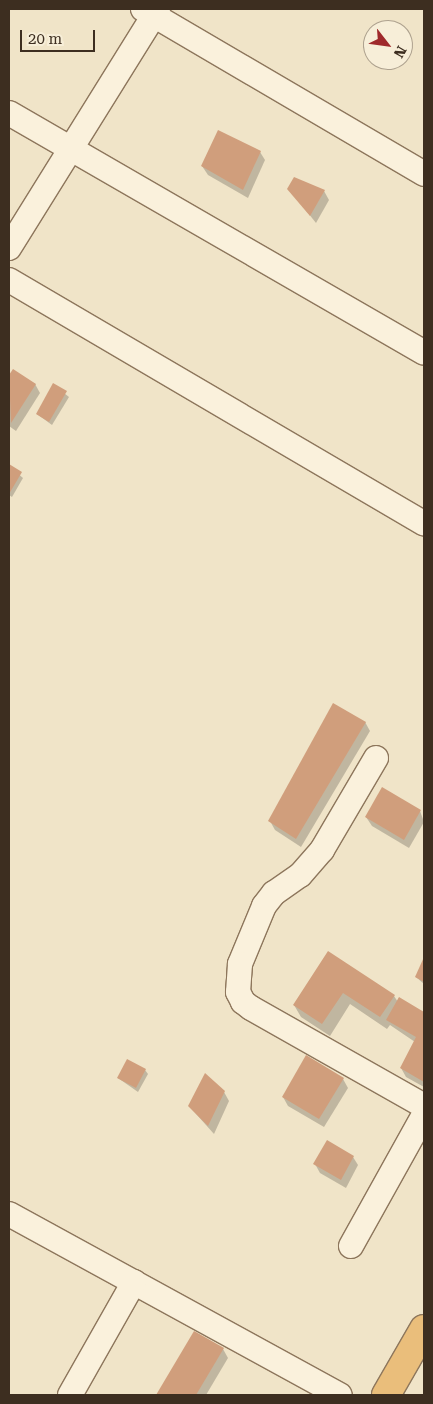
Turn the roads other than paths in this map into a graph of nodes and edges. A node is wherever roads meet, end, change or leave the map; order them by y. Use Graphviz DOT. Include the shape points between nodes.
graph roads {
  1 [pos="152,11"];
  2 [pos="9,113"];
  3 [pos="72,149"];
  4 [pos="424,174"];
  5 [pos="9,248"];
  6 [pos="9,280"];
  7 [pos="424,353"];
  8 [pos="424,523"];
  9 [pos="376,758"];
  10 [pos="424,1106"];
  11 [pos="424,1115"];
  12 [pos="9,1214"];
  13 [pos="351,1246"];
  14 [pos="134,1282"];
  15 [pos="424,1329"];
  16 [pos="70,1395"];
  17 [pos="340,1395"];
  18 [pos="386,1395"];
  1 -- 3 [label="street"];
  1 -- 4 [label="street"];
  2 -- 3 [label="street"];
  3 -- 5 [label="street"];
  3 -- 7 [label="street"];
  6 -- 8 [label="street"];
  9 -- 10 [label="street" via="322,850 300,875 274,893 264,906 240,964 238,992 250,1008"];
  11 -- 13 [label="street"];
  12 -- 14 [label="street"];
  14 -- 16 [label="street"];
  14 -- 17 [label="street"];
  15 -- 18 [label="highway"];
}
